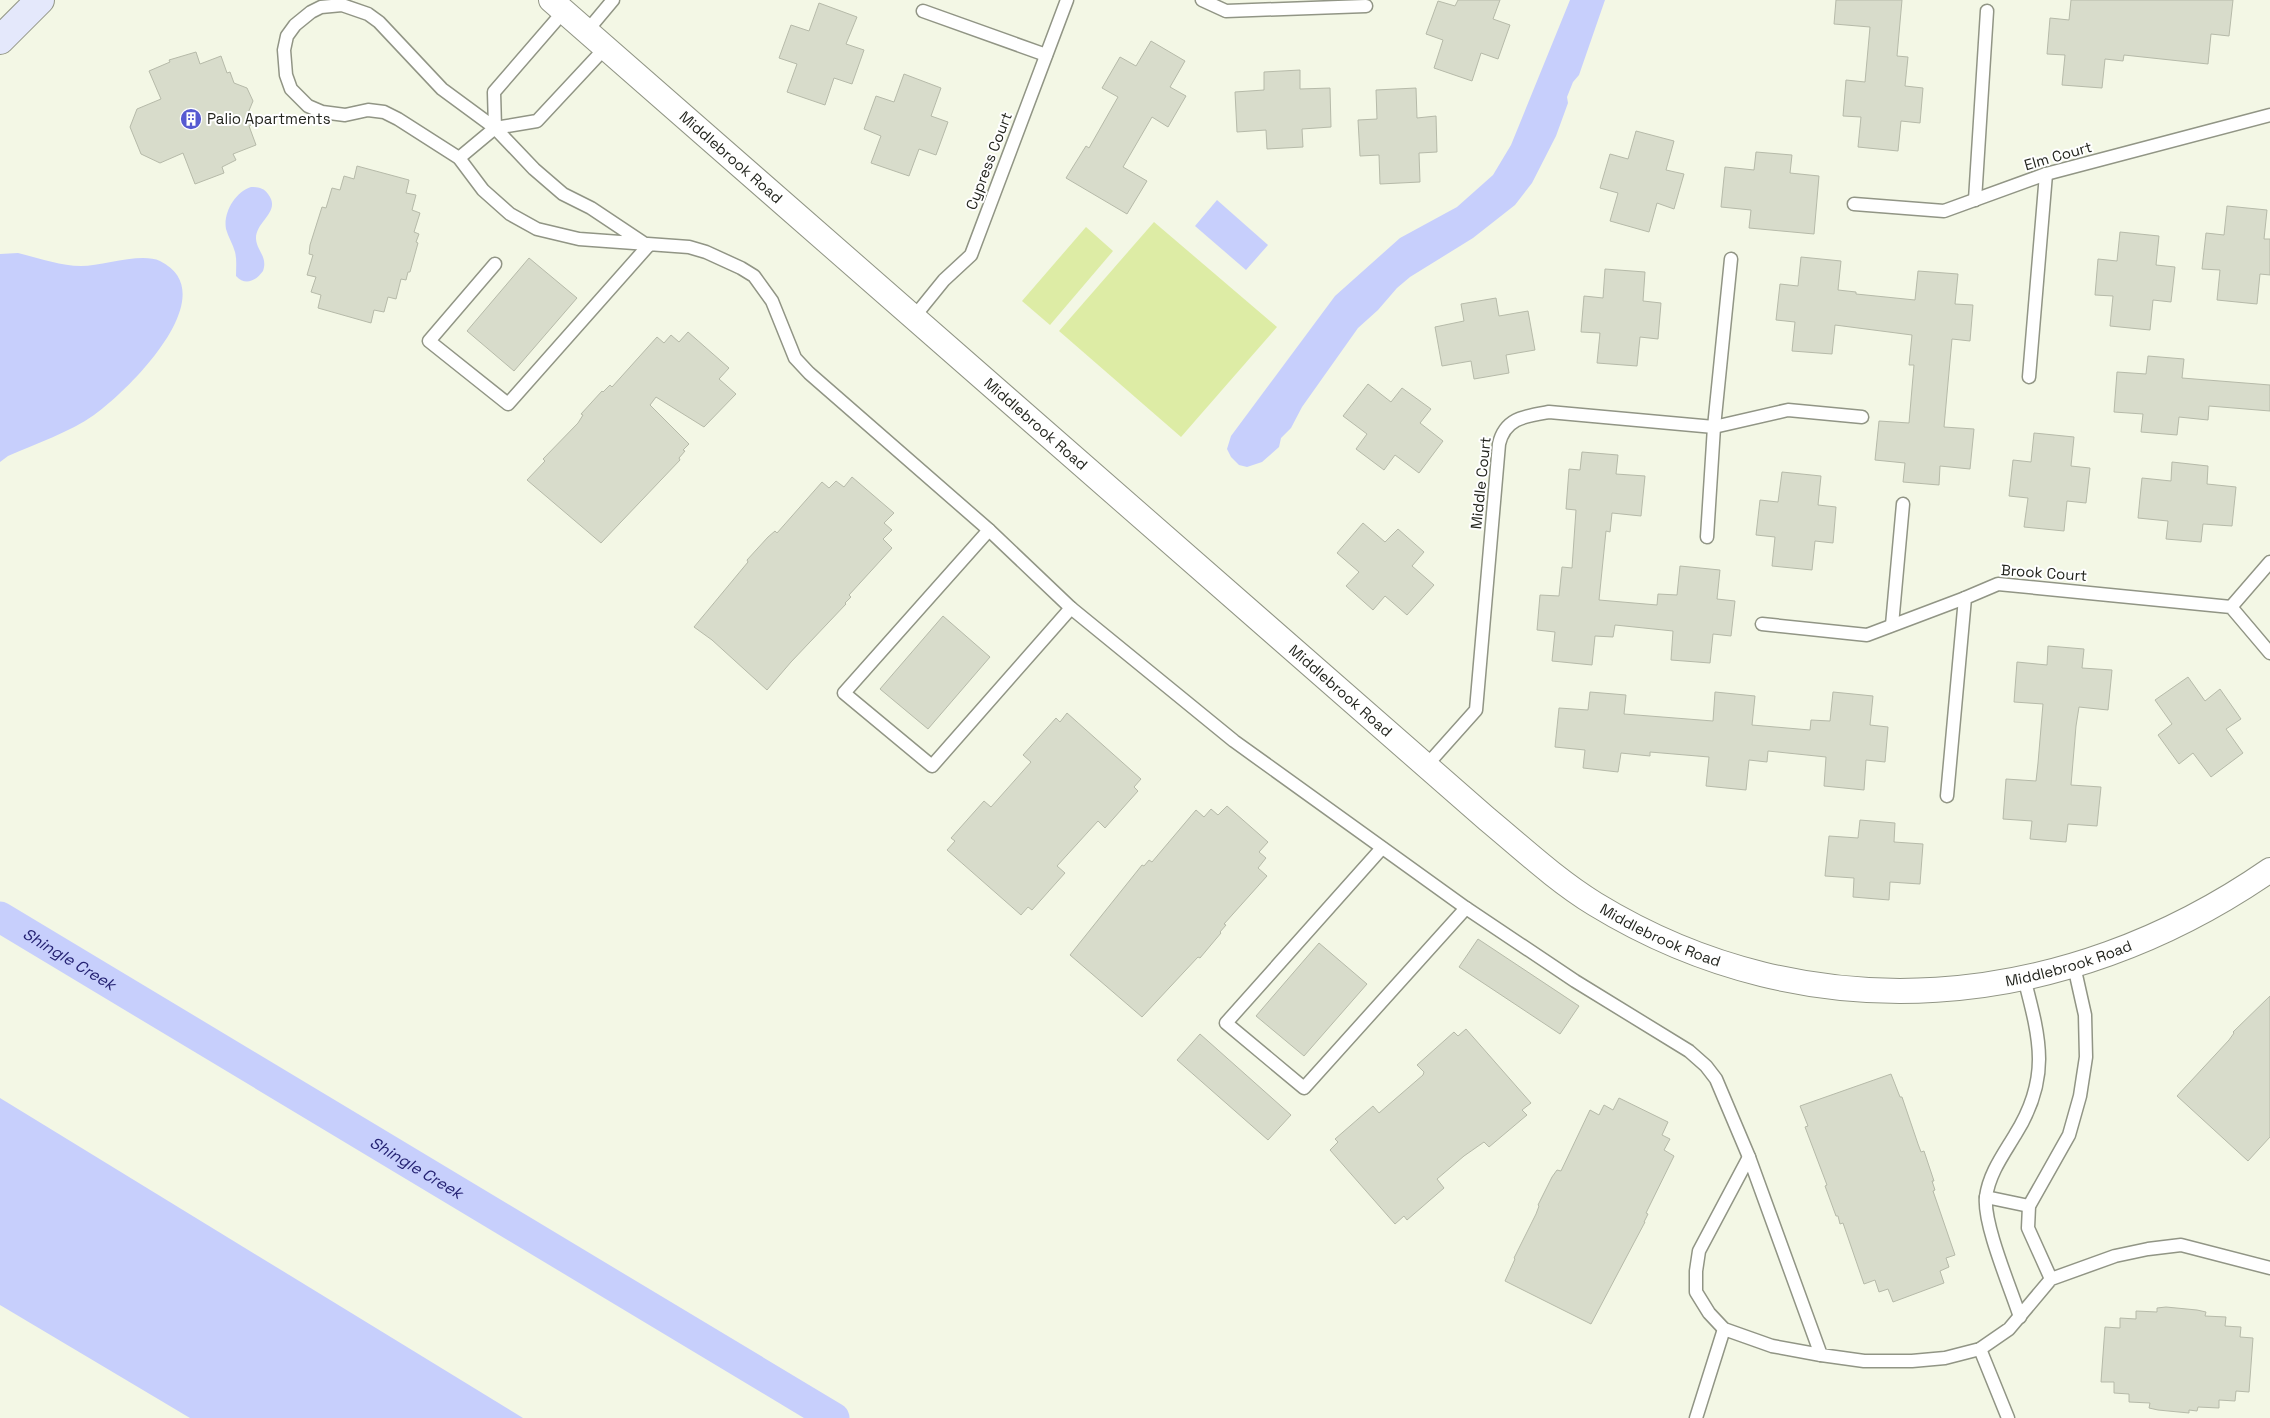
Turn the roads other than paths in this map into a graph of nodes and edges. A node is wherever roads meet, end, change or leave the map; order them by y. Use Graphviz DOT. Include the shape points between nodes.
graph roads {
  1 [pos="40,0"];
  2 [pos="613,0"];
  3 [pos="1067,0"];
  4 [pos="1202,0"];
  5 [pos="557,6"];
  6 [pos="1366,6"];
  7 [pos="923,11"];
  8 [pos="1987,11"];
  9 [pos="587,31"];
  10 [pos="0,40"];
  11 [pos="606,46"];
  12 [pos="1046,55"];
  13 [pos="2270,115"];
  14 [pos="495,128"];
  15 [pos="459,158"];
  16 [pos="2046,174"];
  17 [pos="1975,200"];
  18 [pos="1854,204"];
  19 [pos="648,246"];
  20 [pos="1731,259"];
  21 [pos="495,264"];
  22 [pos="914,317"];
  23 [pos="2029,378"];
  24 [pos="1862,416"];
  25 [pos="1714,427"];
  26 [pos="1904,504"];
  27 [pos="989,530"];
  28 [pos="1706,537"];
  29 [pos="2270,562"];
  30 [pos="1965,598"];
  31 [pos="2231,607"];
  32 [pos="1071,608"];
  33 [pos="1762,624"];
  34 [pos="1892,625"];
  35 [pos="2270,652"];
  36 [pos="1426,766"];
  37 [pos="1947,796"];
  38 [pos="1382,848"];
  39 [pos="2270,870"];
  40 [pos="1466,908"];
  41 [pos="2074,966"];
  42 [pos="2024,978"];
  43 [pos="1749,1157"];
  44 [pos="1986,1197"];
  45 [pos="2029,1206"];
  46 [pos="2270,1268"];
  47 [pos="2051,1279"];
  48 [pos="2020,1317"];
  49 [pos="1724,1329"];
  50 [pos="1980,1349"];
  51 [pos="1821,1355"];
  52 [pos="1696,1418"];
  53 [pos="2008,1418"];
  1 -- 10 [label="main road"];
  2 -- 9 [label="lane"];
  3 -- 12 [label="lane, Cypress Court"];
  4 -- 6 [label="lane" via="1226,11"];
  5 -- 9 [label="street, Middlebrook Road"];
  5 -- 14 [label="lane" via="494,92"];
  7 -- 12 [label="lane"];
  8 -- 17 [label="lane"];
  9 -- 11 [label="street, Middlebrook Road"];
  11 -- 14 [label="lane" via="537,121"];
  11 -- 22 [label="street, Middlebrook Road"];
  12 -- 22 [label="lane, Cypress Court" via="971,255 944,280"];
  13 -- 16 [label="lane, Elm Court"];
  14 -- 15 [label="lane"];
  14 -- 15 [label="lane" via="442,89 368,14 342,5 330,5 311,12 295,25 287,36 284,50 286,75 291,89 308,106 322,112 345,114 368,110 384,112"];
  14 -- 19 [label="lane" via="563,194 591,208"];
  15 -- 19 [label="lane" via="483,190 510,214 537,229 579,240"];
  16 -- 17 [label="lane, Elm Court"];
  16 -- 23 [label="lane"];
  17 -- 18 [label="lane, Elm Court" via="1944,211"];
  19 -- 21 [label="lane" via="508,404 429,341"];
  19 -- 27 [label="lane" via="706,252 754,276 772,301 795,358 804,368"];
  20 -- 25 [label="lane"];
  22 -- 36 [label="street, Middlebrook Road"];
  24 -- 25 [label="lane, Middle Court" via="1788,410"];
  25 -- 28 [label="lane"];
  25 -- 36 [label="lane, Middle Court" via="1549,412 1529,415 1511,423 1502,432 1476,710"];
  26 -- 34 [label="lane"];
  27 -- 32 [label="lane"];
  27 -- 32 [label="lane" via="844,693 932,766"];
  29 -- 31 [label="lane"];
  30 -- 31 [label="lane, Brook Court" via="1998,584"];
  30 -- 34 [label="lane, Brook Court"];
  30 -- 37 [label="lane"];
  31 -- 35 [label="lane"];
  32 -- 38 [label="lane" via="1234,741"];
  33 -- 34 [label="lane, Brook Court" via="1867,635"];
  36 -- 42 [label="street, Middlebrook Road" via="1566,884 1595,904 1656,937 1723,964 1830,987 1906,992 1946,990"];
  38 -- 40 [label="lane"];
  38 -- 40 [label="lane" via="1226,1023 1304,1088"];
  39 -- 41 [label="street, Middlebrook Road" via="2237,892 2161,932 2117,952"];
  40 -- 43 [label="lane" via="1575,981 1689,1051 1716,1079"];
  41 -- 42 [label="street, Middlebrook Road"];
  41 -- 45 [label="lane" via="2085,1015 2086,1057 2080,1096 2069,1135"];
  42 -- 44 [label="lane" via="2038,1030 2036,1090 2027,1114 2002,1154"];
  43 -- 49 [label="lane" via="1699,1251 1696,1271 1696,1292"];
  43 -- 51 [label="lane"];
  44 -- 45 [label="lane"];
  44 -- 48 [label="lane" via="1986,1216"];
  45 -- 47 [label="lane" via="2028,1228"];
  46 -- 47 [label="lane" via="2181,1245 2115,1256"];
  47 -- 48 [label="lane"];
  48 -- 50 [label="lane"];
  49 -- 51 [label="lane" via="1772,1346"];
  49 -- 52 [label="lane"];
  50 -- 51 [label="lane" via="1945,1358 1903,1362"];
  50 -- 53 [label="lane"];
}
